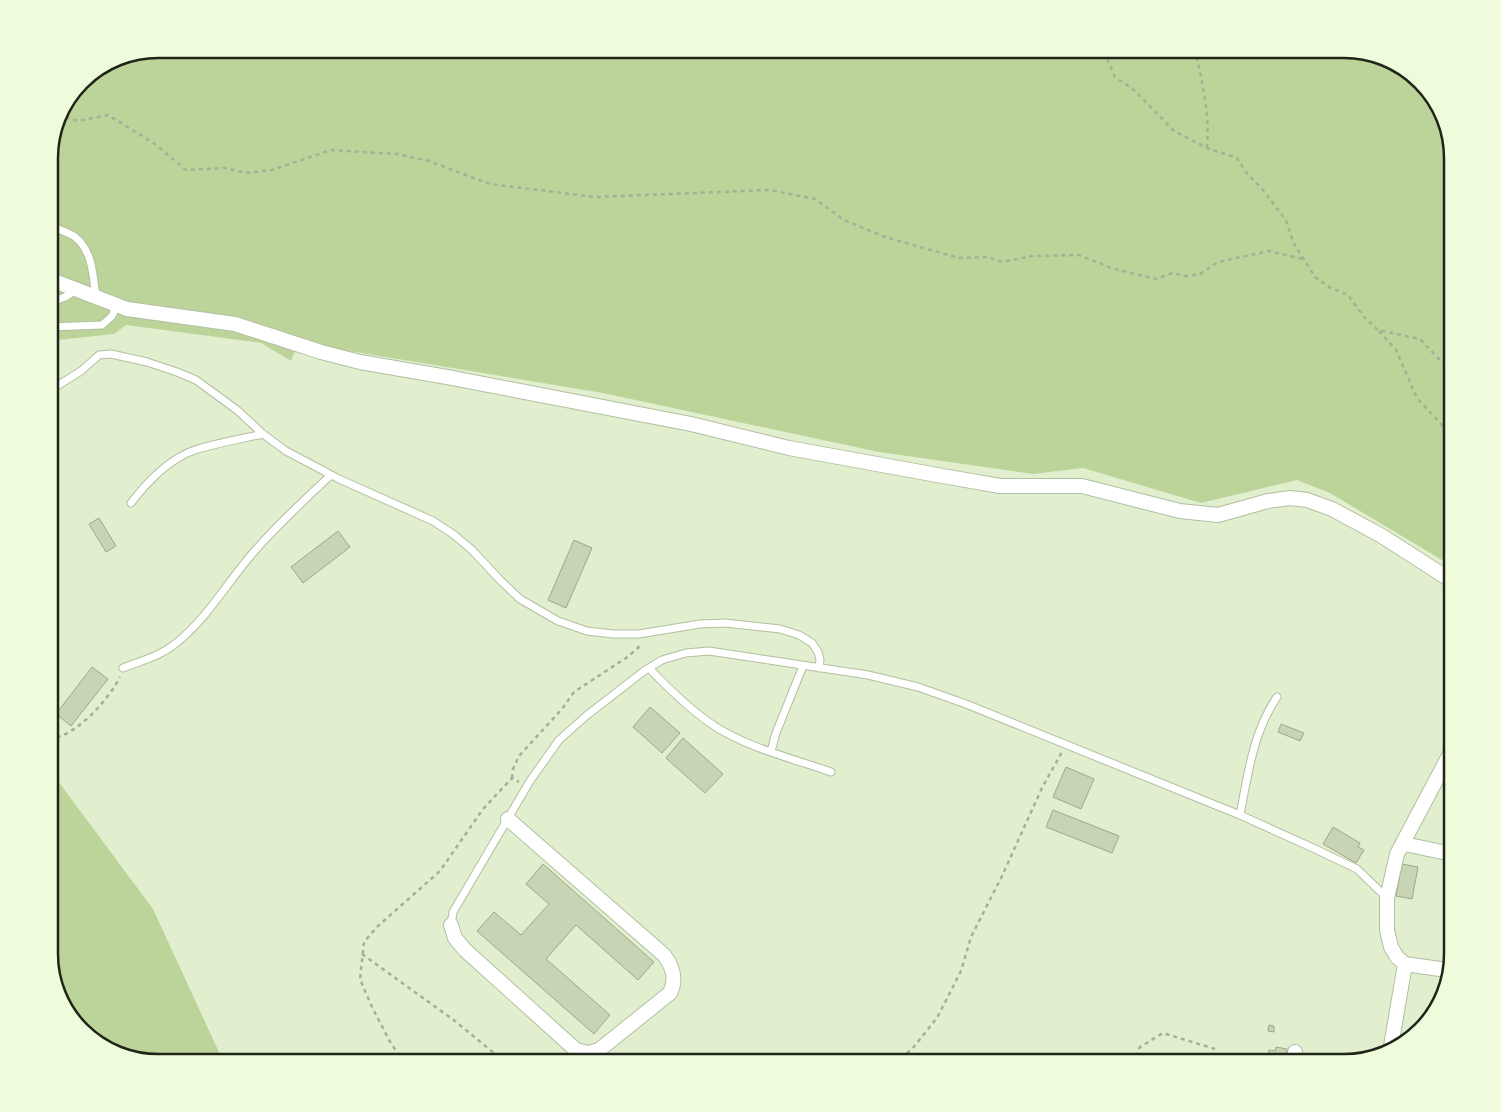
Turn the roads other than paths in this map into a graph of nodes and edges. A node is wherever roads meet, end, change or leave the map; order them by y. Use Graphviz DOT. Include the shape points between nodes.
graph roads {
  1 [pos="58,230"];
  2 [pos="58,283"];
  3 [pos="76,290"];
  4 [pos="96,297"];
  5 [pos="58,301"];
  6 [pos="117,305"];
  7 [pos="58,327"];
  8 [pos="58,385"];
  9 [pos="263,434"];
  10 [pos="330,475"];
  11 [pos="130,503"];
  12 [pos="1444,576"];
  13 [pos="803,666"];
  14 [pos="123,668"];
  15 [pos="649,668"];
  16 [pos="819,668"];
  17 [pos="1277,697"];
  18 [pos="771,751"];
  19 [pos="1444,766"];
  20 [pos="831,772"];
  21 [pos="1240,815"];
  22 [pos="508,819"];
  23 [pos="1404,844"];
  24 [pos="1444,852"];
  25 [pos="1386,898"];
  26 [pos="451,925"];
  27 [pos="1405,964"];
  28 [pos="1443,969"];
  29 [pos="1392,1042"];
  1 -- 4 [label="lane" via="75,237 89,256"];
  2 -- 3 [label="street"];
  3 -- 4 [label="street"];
  3 -- 5 [label="lane"];
  4 -- 6 [label="street"];
  6 -- 7 [label="lane" via="112,316 102,325"];
  6 -- 12 [label="street" via="235,324 360,362 691,424 789,448 1000,486 1082,486 1180,511 1218,515 1268,501 1307,500 1382,536"];
  8 -- 9 [label="lane" via="99,356 111,354 147,362 196,380"];
  9 -- 10 [label="lane"];
  9 -- 11 [label="lane" via="193,450 168,465"];
  10 -- 14 [label="lane" via="252,553 175,644"];
  10 -- 16 [label="lane" via="433,521 472,550 520,599 558,621 613,634 725,623 780,629 812,643 818,652"];
  13 -- 15 [label="lane" via="709,651 686,653 662,660"];
  13 -- 16 [label="lane"];
  13 -- 18 [label="lane"];
  15 -- 18 [label="lane" via="671,691 716,727"];
  15 -- 22 [label="lane" via="559,740"];
  16 -- 21 [label="lane" via="918,687"];
  17 -- 21 [label="lane" via="1266,713 1256,740"];
  18 -- 20 [label="lane"];
  19 -- 23 [label="street"];
  21 -- 25 [label="lane" via="1357,869"];
  22 -- 26 [label="lane" via="453,912"];
  22 -- 26 [label="street" via="664,955 672,966 674,984 670,993 599,1050 588,1054 576,1050 465,950 455,938"];
  23 -- 24 [label="street"];
  23 -- 25 [label="street" via="1397,854"];
  25 -- 27 [label="street" via="1391,947"];
  27 -- 28 [label="street"];
  27 -- 29 [label="street"];
}
